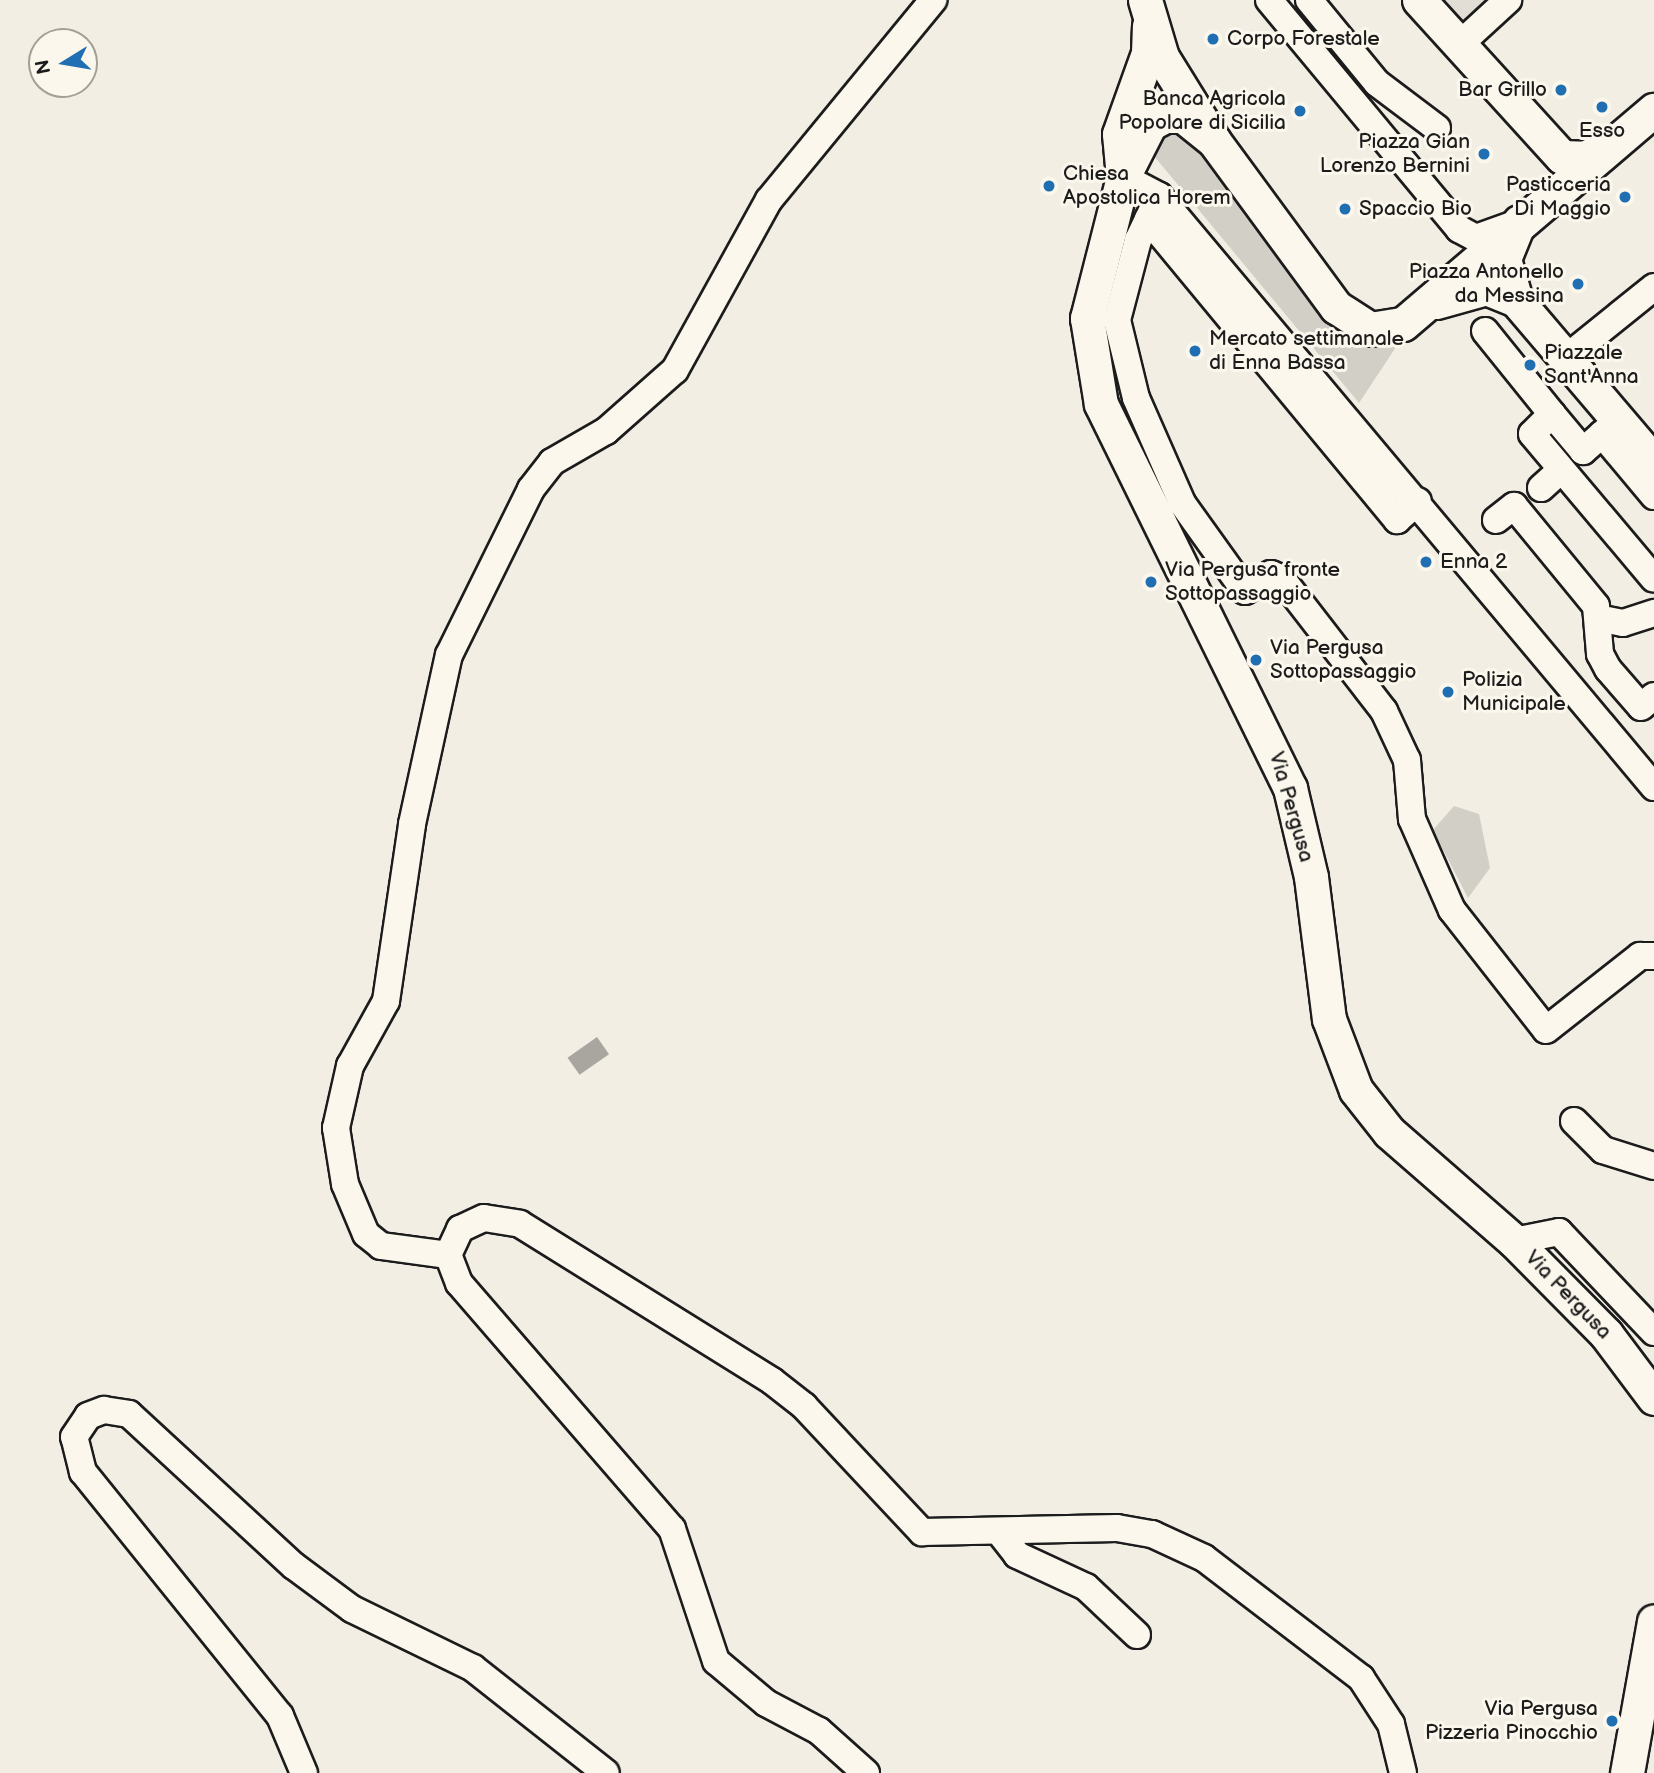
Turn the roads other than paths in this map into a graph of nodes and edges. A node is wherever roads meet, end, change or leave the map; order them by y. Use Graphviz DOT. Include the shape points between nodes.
graph roads {
  1 [pos="933,0"];
  2 [pos="1269,0"];
  3 [pos="1309,0"];
  4 [pos="1419,0"];
  5 [pos="1508,0"];
  6 [pos="1147,8"];
  7 [pos="1459,45"];
  8 [pos="1654,110"];
  9 [pos="1437,128"];
  10 [pos="1540,137"];
  11 [pos="1214,141"];
  12 [pos="1612,143"];
  13 [pos="1123,177"];
  14 [pos="1554,190"];
  15 [pos="1153,208"];
  16 [pos="1520,220"];
  17 [pos="1654,286"];
  18 [pos="1516,300"];
  19 [pos="1428,304"];
  20 [pos="1485,331"];
  21 [pos="1566,358"];
  22 [pos="1552,414"];
  23 [pos="1610,427"];
  24 [pos="1654,463"];
  25 [pos="1561,470"];
  26 [pos="1541,488"];
  27 [pos="1654,496"];
  28 [pos="1496,520"];
  29 [pos="1654,579"];
  30 [pos="1654,613"];
  31 [pos="1602,619"];
  32 [pos="1648,702"];
  33 [pos="1654,787"];
  34 [pos="1654,957"];
  35 [pos="1574,1121"];
  36 [pos="1654,1166"];
  37 [pos="1514,1241"];
  38 [pos="448,1255"];
  39 [pos="1654,1332"];
  40 [pos="1654,1398"];
  41 [pos="1000,1533"];
  42 [pos="1654,1621"];
  43 [pos="1137,1635"];
  44 [pos="304,1773"];
  45 [pos="606,1773"];
  46 [pos="866,1773"];
  47 [pos="1403,1773"];
  48 [pos="1627,1773"];
  1 -- 38 [label="street" via="769,200 675,370 606,431 552,462 531,489 449,654 412,824 386,1001 350,1066 336,1128 345,1184 366,1234 381,1246"];
  2 -- 16 [label="street" via="1459,229 1490,236"];
  3 -- 9 [label="street" via="1377,83"];
  4 -- 7 [label="main road"];
  5 -- 7 [label="street"];
  6 -- 11 [label="main road" via="1162,57"];
  6 -- 13 [label="main road" via="1148,53 1119,134"];
  7 -- 10 [label="main road"];
  8 -- 12 [label="main road"];
  10 -- 12 [label="main road" via="1574,161"];
  10 -- 14 [label="main road" via="1555,168"];
  11 -- 13 [label="main road" via="1183,116 1165,116 1150,124"];
  11 -- 19 [label="main road" via="1353,321 1386,331"];
  12 -- 14 [label="main road"];
  13 -- 15 [label="street"];
  13 -- 37 [label="main road, Via Pergusa" via="1089,298 1091,372 1101,404 1290,788 1342,1061 1389,1132"];
  14 -- 16 [label="main road"];
  15 -- 33 [label="street" via="1418,501"];
  15 -- 34 [label="street" via="1118,320 1136,398 1165,471 1245,592 1270,574 1282,579 1384,711 1407,760 1412,819 1452,910 1546,1030 1640,956"];
  16 -- 18 [label="main road" via="1504,259"];
  16 -- 19 [label="main road"];
  17 -- 21 [label="street"];
  18 -- 19 [label="main road" via="1486,288"];
  18 -- 21 [label="main road"];
  20 -- 22 [label="street"];
  21 -- 23 [label="main road"];
  22 -- 23 [label="street" via="1583,451"];
  22 -- 25 [label="street" via="1532,434"];
  23 -- 24 [label="main road"];
  23 -- 27 [label="street"];
  25 -- 26 [label="street"];
  25 -- 29 [label="street"];
  28 -- 31 [label="street" via="1514,506"];
  30 -- 31 [label="street" via="1623,623"];
  31 -- 32 [label="street" via="1600,654"];
  35 -- 36 [label="street" via="1603,1150"];
  37 -- 39 [label="street" via="1559,1232"];
  37 -- 40 [label="main road, Via Pergusa" via="1616,1344"];
  38 -- 41 [label="street" via="453,1238 471,1222 502,1217 520,1224 772,1381 804,1406 922,1532"];
  38 -- 46 [label="street" via="479,1309 672,1529 716,1661 766,1703 819,1731"];
  41 -- 43 [label="street" via="1017,1555 1086,1587"];
  41 -- 47 [label="street" via="1117,1528 1152,1534 1203,1558 1361,1678 1391,1724"];
  42 -- 48 [label="main road"];
  44 -- 45 [label="street" via="280,1716 83,1472 74,1437 88,1416 104,1409 129,1414 294,1566 352,1609 474,1668"];
}
